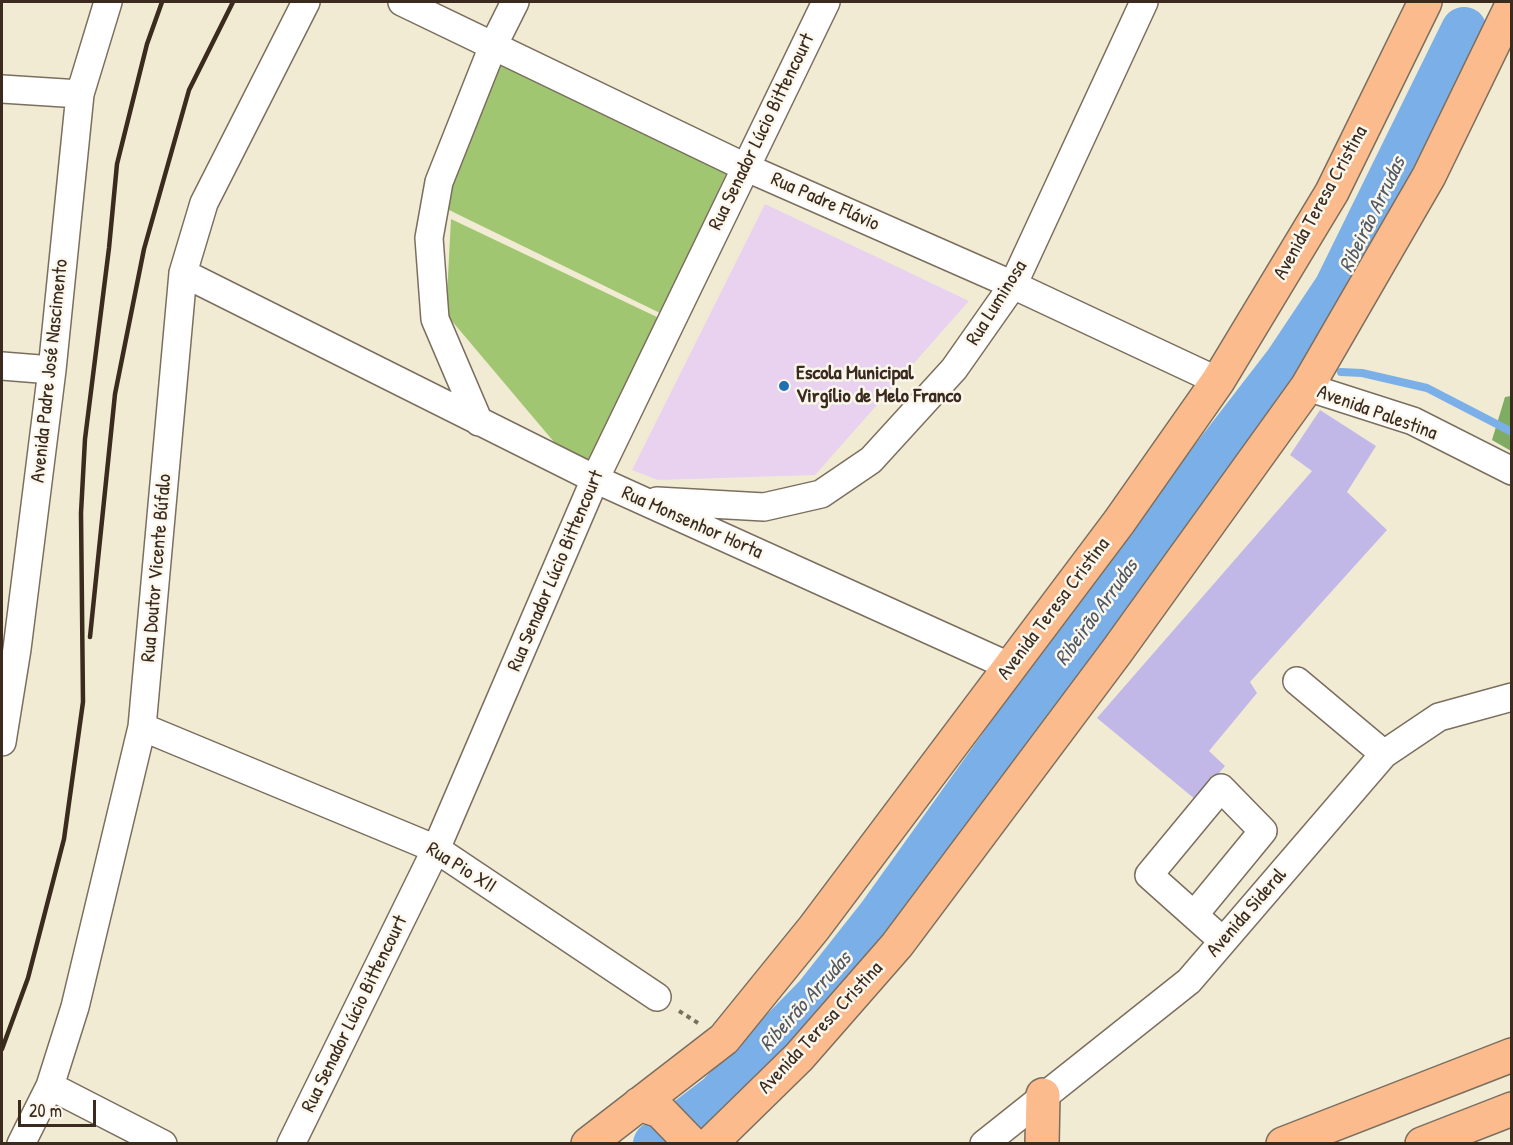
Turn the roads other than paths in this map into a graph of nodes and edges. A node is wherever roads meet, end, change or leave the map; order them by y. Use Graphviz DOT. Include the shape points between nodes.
graph roads {
  1 [pos="108,2"];
  2 [pos="306,2"];
  3 [pos="402,2"];
  4 [pos="515,2"];
  5 [pos="826,2"];
  6 [pos="1144,2"];
  7 [pos="1425,2"];
  8 [pos="1511,3"];
  9 [pos="493,46"];
  10 [pos="2,89"];
  11 [pos="80,94"];
  12 [pos="745,167"];
  13 [pos="183,273"];
  14 [pos="1013,285"];
  15 [pos="2,366"];
  16 [pos="52,370"];
  17 [pos="1218,381"];
  18 [pos="1307,387"];
  19 [pos="479,422"];
  20 [pos="1512,471"];
  21 [pos="595,478"];
  22 [pos="641,500"];
  23 [pos="9,649"];
  24 [pos="1011,668"];
  25 [pos="1297,681"];
  26 [pos="1512,697"];
  27 [pos="142,727"];
  28 [pos="2,742"];
  29 [pos="1384,754"];
  30 [pos="436,849"];
  31 [pos="1194,915"];
  32 [pos="1223,941"];
  33 [pos="657,997"];
  34 [pos="1512,1054"];
  35 [pos="50,1086"];
  36 [pos="1043,1095"];
  37 [pos="650,1107"];
  38 [pos="1512,1109"];
  39 [pos="21,1143"];
  40 [pos="164,1143"];
  41 [pos="291,1143"];
  42 [pos="588,1143"];
  43 [pos="698,1143"];
  44 [pos="984,1143"];
  45 [pos="1042,1143"];
  46 [pos="1283,1143"];
  47 [pos="1422,1143"];
  1 -- 11 [label="street, Avenida Padre José Nascimento"];
  2 -- 13 [label="street, Rua Doutor Vicente Búfalo" via="204,203"];
  3 -- 9 [label="street, Rua Padre Flávio"];
  4 -- 9 [label="street"];
  5 -- 12 [label="street, Rua Senador Lúcio Bittencourt"];
  6 -- 14 [label="street, Rua Luminosa"];
  7 -- 17 [label="main road, Avenida Teresa Cristina" via="1332,192"];
  8 -- 18 [label="main road, Avenida Teresa Cristina" via="1429,176"];
  9 -- 12 [label="street, Rua Padre Flávio"];
  9 -- 19 [label="street" via="439,182 429,238 435,319"];
  10 -- 11 [label="street"];
  11 -- 16 [label="street, Avenida Padre José Nascimento"];
  12 -- 14 [label="street, Rua Padre Flávio"];
  12 -- 21 [label="street, Rua Senador Lúcio Bittencourt"];
  13 -- 19 [label="street, Rua Monsenhor Horta"];
  13 -- 27 [label="street, Rua Doutor Vicente Búfalo"];
  14 -- 17 [label="street, Rua Padre Flávio"];
  14 -- 22 [label="street, Rua Luminosa" via="954,369 871,460 821,494 764,507"];
  15 -- 16 [label="street"];
  16 -- 23 [label="street, Avenida Padre José Nascimento"];
  17 -- 24 [label="main road, Avenida Teresa Cristina"];
  18 -- 20 [label="street, Avenida Palestina" via="1413,421"];
  18 -- 43 [label="main road, Avenida Teresa Cristina" via="1117,651 897,945 799,1057"];
  19 -- 21 [label="street, Rua Monsenhor Horta"];
  21 -- 22 [label="street, Rua Monsenhor Horta"];
  21 -- 30 [label="street, Rua Senador Lúcio Bittencourt"];
  22 -- 24 [label="street, Rua Monsenhor Horta"];
  23 -- 28 [label="street, Avenida Padre José Nascimento"];
  24 -- 37 [label="main road, Avenida Teresa Cristina" via="814,928 724,1039"];
  25 -- 29 [label="street"];
  26 -- 29 [label="street, Avenida Sideral" via="1438,717"];
  27 -- 30 [label="street, Rua Pio XII"];
  27 -- 35 [label="street, Rua Doutor Vicente Búfalo" via="75,1007"];
  29 -- 32 [label="street, Avenida Sideral"];
  30 -- 33 [label="street, Rua Pio XII"];
  30 -- 41 [label="street, Rua Senador Lúcio Bittencourt"];
  31 -- 31 [label="street" via="1149,875 1221,789 1263,831"];
  31 -- 32 [label="street"];
  32 -- 36 [label="street, Avenida Sideral" via="1189,981"];
  34 -- 46 [label="main road"];
  35 -- 39 [label="street, Rua Doutor Vicente Búfalo"];
  35 -- 40 [label="street"];
  36 -- 44 [label="street, Avenida Sideral"];
  36 -- 45 [label="main road"];
  37 -- 42 [label="main road, Avenida Teresa Cristina"];
  37 -- 43 [label="main road"];
  38 -- 47 [label="main road"];
}
